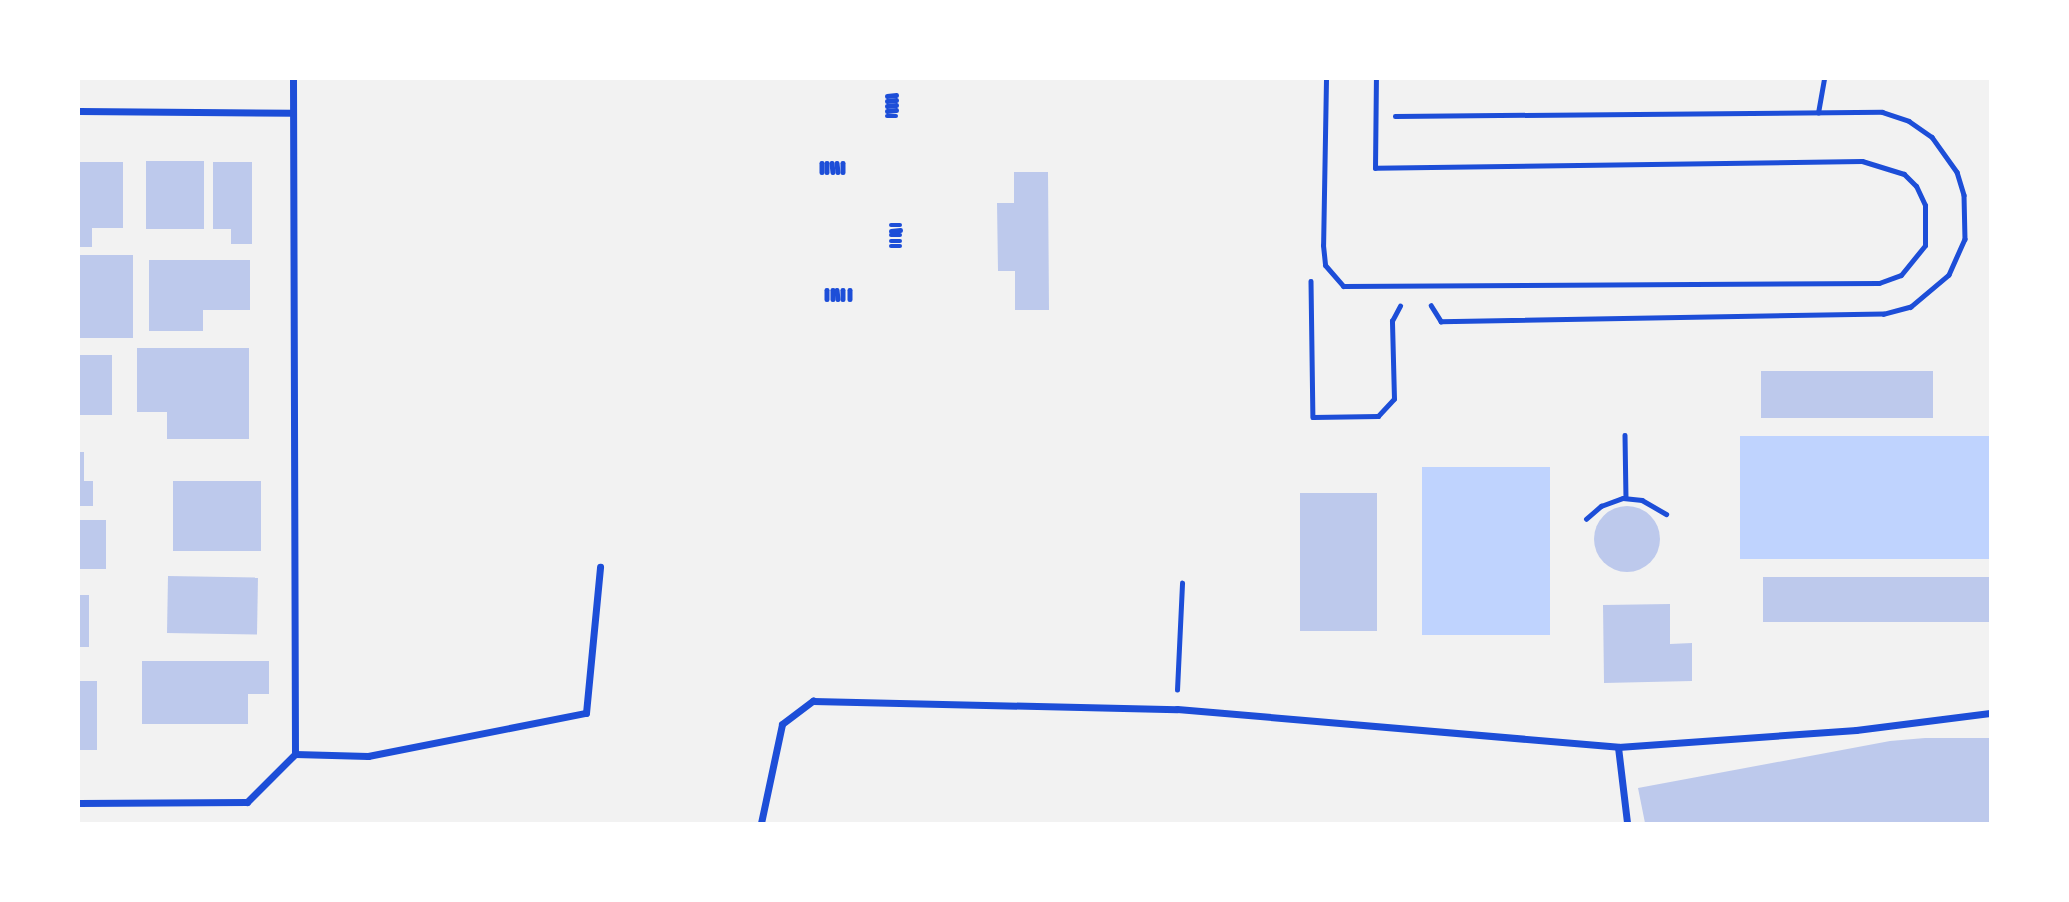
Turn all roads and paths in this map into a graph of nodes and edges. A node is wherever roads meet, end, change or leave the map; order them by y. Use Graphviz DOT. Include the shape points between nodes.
graph roads {
  1 [pos="293,79"];
  2 [pos="1326,79"];
  3 [pos="1376,79"];
  4 [pos="1824,79"];
  5 [pos="887,107"];
  6 [pos="896,107"];
  7 [pos="79,111"];
  8 [pos="293,113"];
  9 [pos="1818,113"];
  10 [pos="1395,117"];
  11 [pos="834,163"];
  12 [pos="891,234"];
  13 [pos="900,234"];
  14 [pos="1311,274"];
  15 [pos="839,290"];
  16 [pos="1410,301"];
  17 [pos="1420,301"];
  18 [pos="1625,435"];
  19 [pos="1626,498"];
  20 [pos="1666,514"];
  21 [pos="1586,519"];
  22 [pos="600,567"];
  23 [pos="1182,583"];
  24 [pos="1177,709"];
  25 [pos="1990,713"];
  26 [pos="1618,747"];
  27 [pos="295,754"];
  28 [pos="79,803"];
  29 [pos="761,823"];
  30 [pos="1627,823"];
  1 -- 8 [label="street"];
  2 -- 3 [label="lane" via="1323,245 1325,265 1343,286 1879,283 1901,275 1925,245 1925,205 1916,187 1903,174 1862,161 1375,168"];
  4 -- 9 [label="path"];
  5 -- 6 [label="path"];
  5 -- 6 [label="path"];
  5 -- 6 [label="path"];
  7 -- 8 [label="street"];
  8 -- 27 [label="street"];
  9 -- 10 [label="path"];
  9 -- 17 [label="path" via="1897,115 1932,137 1957,172 1966,209 1961,252 1942,286 1911,307 1884,314 1441,322 1440,314"];
  11 -- 11 [label="path" via="834,172"];
  12 -- 13 [label="path"];
  12 -- 13 [label="path"];
  12 -- 13 [label="path"];
  14 -- 16 [label="path" via="1313,417 1378,416 1394,399 1392,321 1399,306"];
  15 -- 15 [label="path" via="839,299"];
  18 -- 19 [label="path"];
  19 -- 20 [label="path" via="1653,504"];
  19 -- 21 [label="path" via="1611,501"];
  22 -- 27 [label="street" via="586,713 368,756"];
  23 -- 24 [label="path"];
  24 -- 26 [label="street"];
  24 -- 29 [label="street" via="813,701 782,724"];
  25 -- 26 [label="street" via="1856,730"];
  26 -- 30 [label="street"];
  27 -- 28 [label="street" via="247,802"];
}
